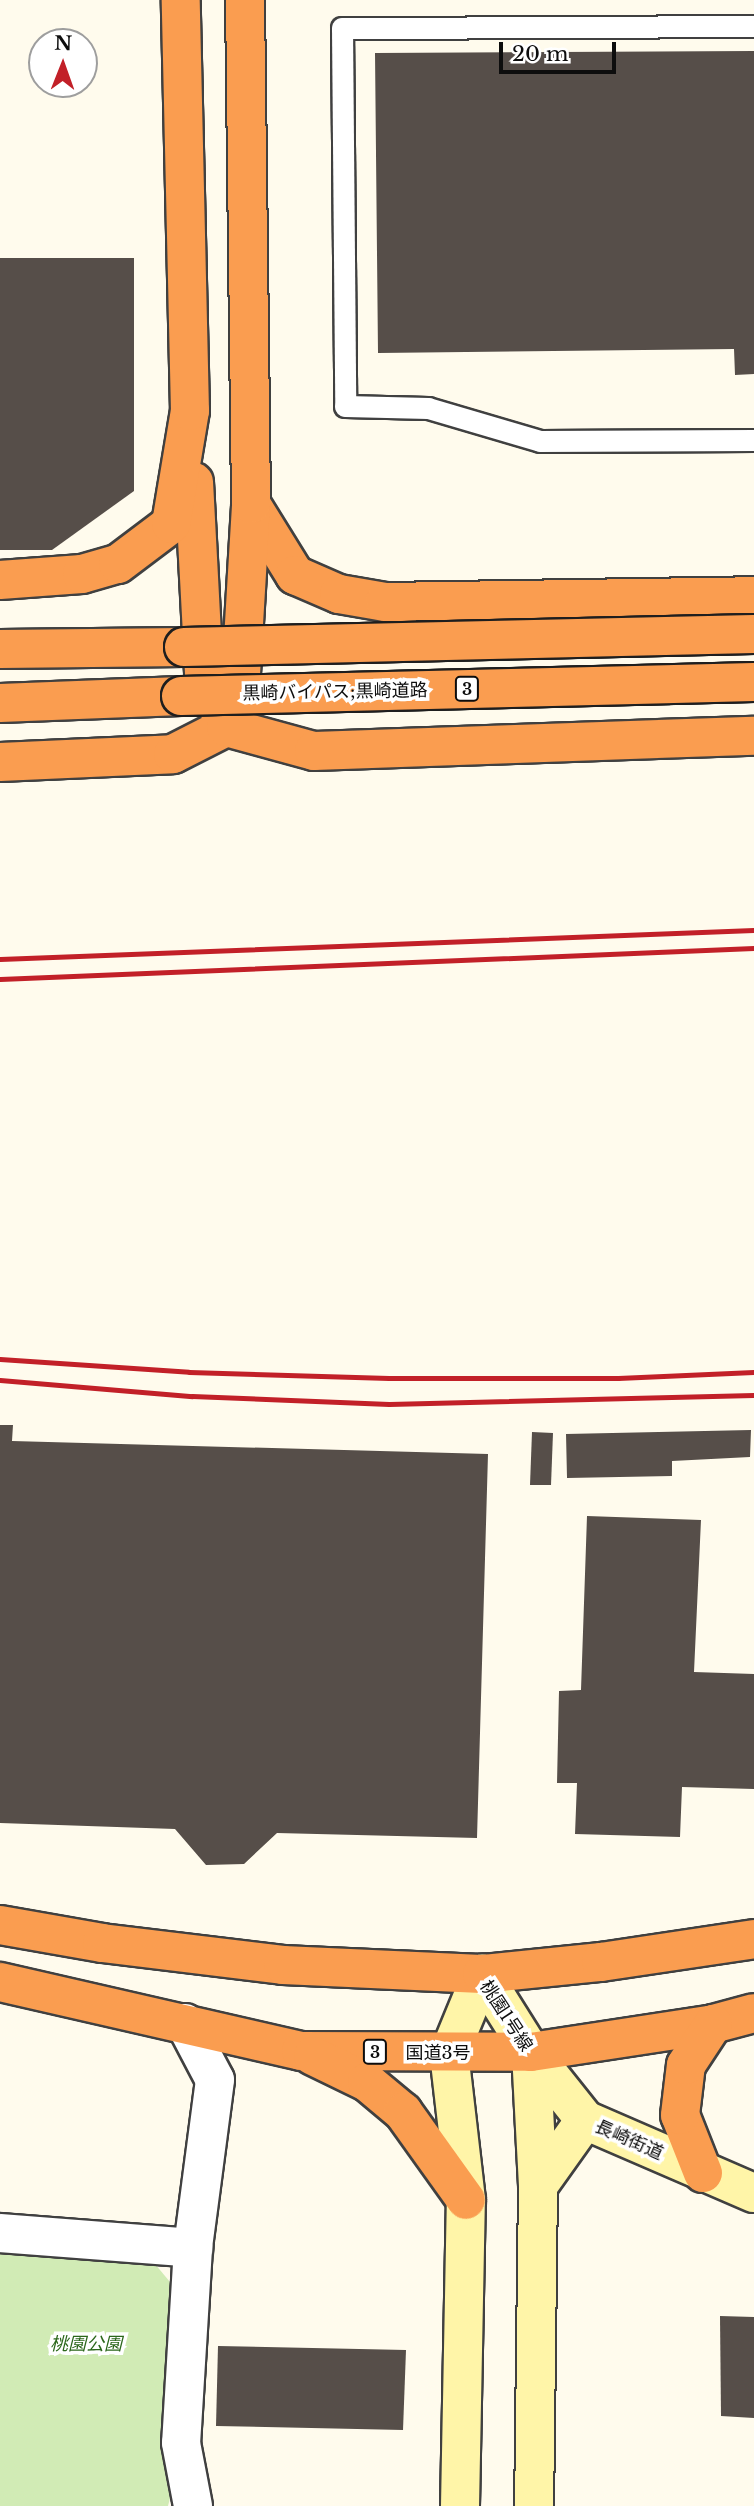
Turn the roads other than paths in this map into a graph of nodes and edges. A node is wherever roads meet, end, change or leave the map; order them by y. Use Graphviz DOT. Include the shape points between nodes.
graph roads {
  1 [pos="181,0"];
  2 [pos="245,0"];
  3 [pos="754,26"];
  4 [pos="190,411"];
  5 [pos="754,440"];
  6 [pos="251,504"];
  7 [pos="0,580"];
  8 [pos="750,597"];
  9 [pos="754,634"];
  10 [pos="0,649"];
  11 [pos="754,682"];
  12 [pos="0,703"];
  13 [pos="226,727"];
  14 [pos="750,736"];
  15 [pos="0,762"];
  16 [pos="0,1925"];
  17 [pos="754,1939"];
  18 [pos="482,1974"];
  19 [pos="0,1982"];
  20 [pos="754,2013"];
  21 [pos="185,2023"];
  22 [pos="713,2024"];
  23 [pos="301,2051"];
  24 [pos="531,2052"];
  25 [pos="449,2054"];
  26 [pos="585,2120"];
  27 [pos="703,2173"];
  28 [pos="538,2186"];
  29 [pos="754,2193"];
  30 [pos="466,2200"];
  31 [pos="0,2233"];
  32 [pos="193,2248"];
  33 [pos="193,2506"];
  34 [pos="460,2506"];
  35 [pos="534,2506"];
  1 -- 4 [label="highway"];
  2 -- 6 [label="highway"];
  3 -- 5 [label="lane" via="342,28 342,42 345,406 428,408 540,441"];
  4 -- 7 [label="highway" via="171,524 149,545 118,564 82,574"];
  4 -- 13 [label="highway" via="204,672"];
  6 -- 8 [label="highway" via="295,575 338,594 386,601"];
  6 -- 13 [label="highway" via="241,674"];
  9 -- 10 [label="highway, bridge"];
  11 -- 12 [label="highway, 黒崎バイパス;黒崎道路 / 3, bridge"];
  13 -- 14 [label="highway" via="314,751"];
  13 -- 15 [label="highway" via="173,754"];
  16 -- 18 [label="highway" via="102,1943 283,1965"];
  17 -- 18 [label="highway"];
  18 -- 24 [label="street, 桃園1号線"];
  18 -- 25 [label="street, 桃園1号線"];
  19 -- 21 [label="highway, 国道3号 / 3"];
  20 -- 22 [label="highway, 国道3号 / 3"];
  21 -- 23 [label="highway, 国道3号 / 3"];
  21 -- 32 [label="street" via="215,2080"];
  22 -- 24 [label="highway, 国道3号 / 3"];
  22 -- 27 [label="highway" via="686,2065 680,2115"];
  23 -- 25 [label="highway, 国道3号 / 3"];
  23 -- 30 [label="highway" via="367,2082 403,2112"];
  24 -- 25 [label="highway, 国道3号 / 3"];
  24 -- 26 [label="street, 長崎街道"];
  24 -- 28 [label="street, 桃園1号線"];
  25 -- 30 [label="street, 桃園1号線"];
  26 -- 27 [label="street, 長崎街道"];
  26 -- 28 [label="street"];
  27 -- 29 [label="street, 長崎街道"];
  28 -- 35 [label="street, 桃園1号線"];
  30 -- 34 [label="street, 桃園1号線"];
  31 -- 32 [label="street"];
  32 -- 33 [label="street" via="181,2443"];
}
